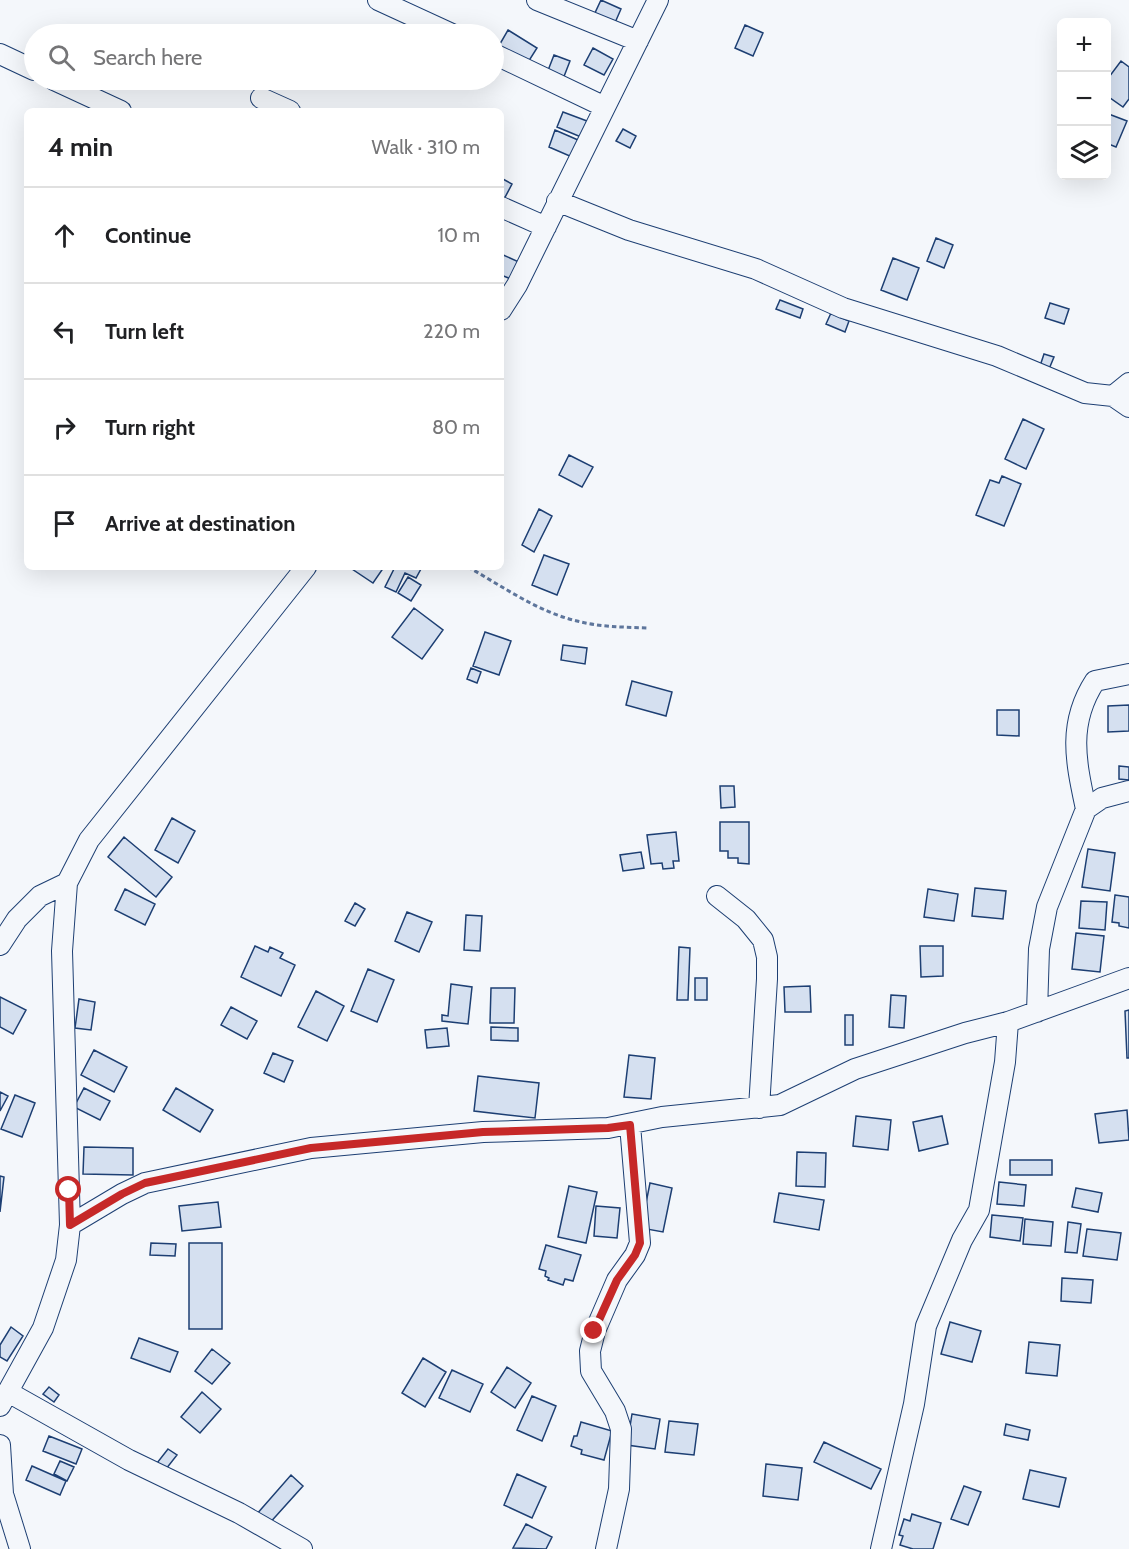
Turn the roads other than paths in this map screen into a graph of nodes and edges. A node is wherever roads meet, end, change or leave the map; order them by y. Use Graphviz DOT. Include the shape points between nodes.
graph roads {
  1 [pos="378,0"];
  2 [pos="537,0"];
  3 [pos="658,0"];
  4 [pos="430,24"];
  5 [pos="638,41"];
  6 [pos="0,54"];
  7 [pos="504,59"];
  8 [pos="24,65"];
  9 [pos="76,90"];
  10 [pos="261,98"];
  11 [pos="605,106"];
  12 [pos="115,108"];
  13 [pos="283,108"];
  14 [pos="557,201"];
  15 [pos="504,208"];
  16 [pos="546,227"];
  17 [pos="509,286"];
  18 [pos="504,301"];
  19 [pos="1129,383"];
  20 [pos="1121,402"];
  21 [pos="304,570"];
  22 [pos="1129,674"];
  23 [pos="1129,791"];
  24 [pos="1086,809"];
  25 [pos="67,883"];
  26 [pos="717,896"];
  27 [pos="0,945"];
  28 [pos="1129,978"];
  29 [pos="1037,1012"];
  30 [pos="1008,1022"];
  31 [pos="759,1108"];
  32 [pos="630,1125"];
  33 [pos="70,1225"];
  34 [pos="4,1399"];
  35 [pos="0,1445"];
  36 [pos="2,1494"];
  37 [pos="20,1549"];
  38 [pos="302,1549"];
  39 [pos="606,1549"];
  40 [pos="881,1549"];
  1 -- 4 [label="street"];
  2 -- 5 [label="street"];
  3 -- 5 [label="street"];
  5 -- 11 [label="street"];
  6 -- 8 [label="street"];
  7 -- 11 [label="street"];
  9 -- 12 [label="street"];
  10 -- 13 [label="street"];
  11 -- 14 [label="street"];
  14 -- 16 [label="street"];
  14 -- 20 [label="street" via="629,230 756,269 843,308 997,356 1085,393"];
  15 -- 16 [label="street"];
  16 -- 17 [label="street"];
  17 -- 18 [label="street"];
  19 -- 20 [label="street"];
  21 -- 25 [label="street" via="89,840"];
  22 -- 24 [label="street" via="1095,681 1084,698 1077,726 1076,760"];
  23 -- 24 [label="street" via="1102,798"];
  24 -- 29 [label="street" via="1047,907 1038,949"];
  25 -- 27 [label="street" via="40,896 16,919"];
  25 -- 33 [label="street" via="62,951"];
  26 -- 31 [label="street" via="746,919 763,940 767,957"];
  28 -- 29 [label="street"];
  29 -- 30 [label="street"];
  30 -- 31 [label="street" via="855,1069 780,1105"];
  30 -- 40 [label="street" via="1005,1062 979,1210 926,1326 914,1404"];
  31 -- 32 [label="street" via="662,1117"];
  32 -- 33 [label="street" via="483,1132 311,1148 145,1183"];
  32 -- 39 [label="street" via="640,1243 617,1280 594,1331 590,1351 591,1371 621,1429 619,1489"];
  33 -- 34 [label="street" via="66,1260 43,1328"];
  34 -- 38 [label="street" via="239,1513"];
  35 -- 36 [label="street"];
  36 -- 37 [label="street"];
}
